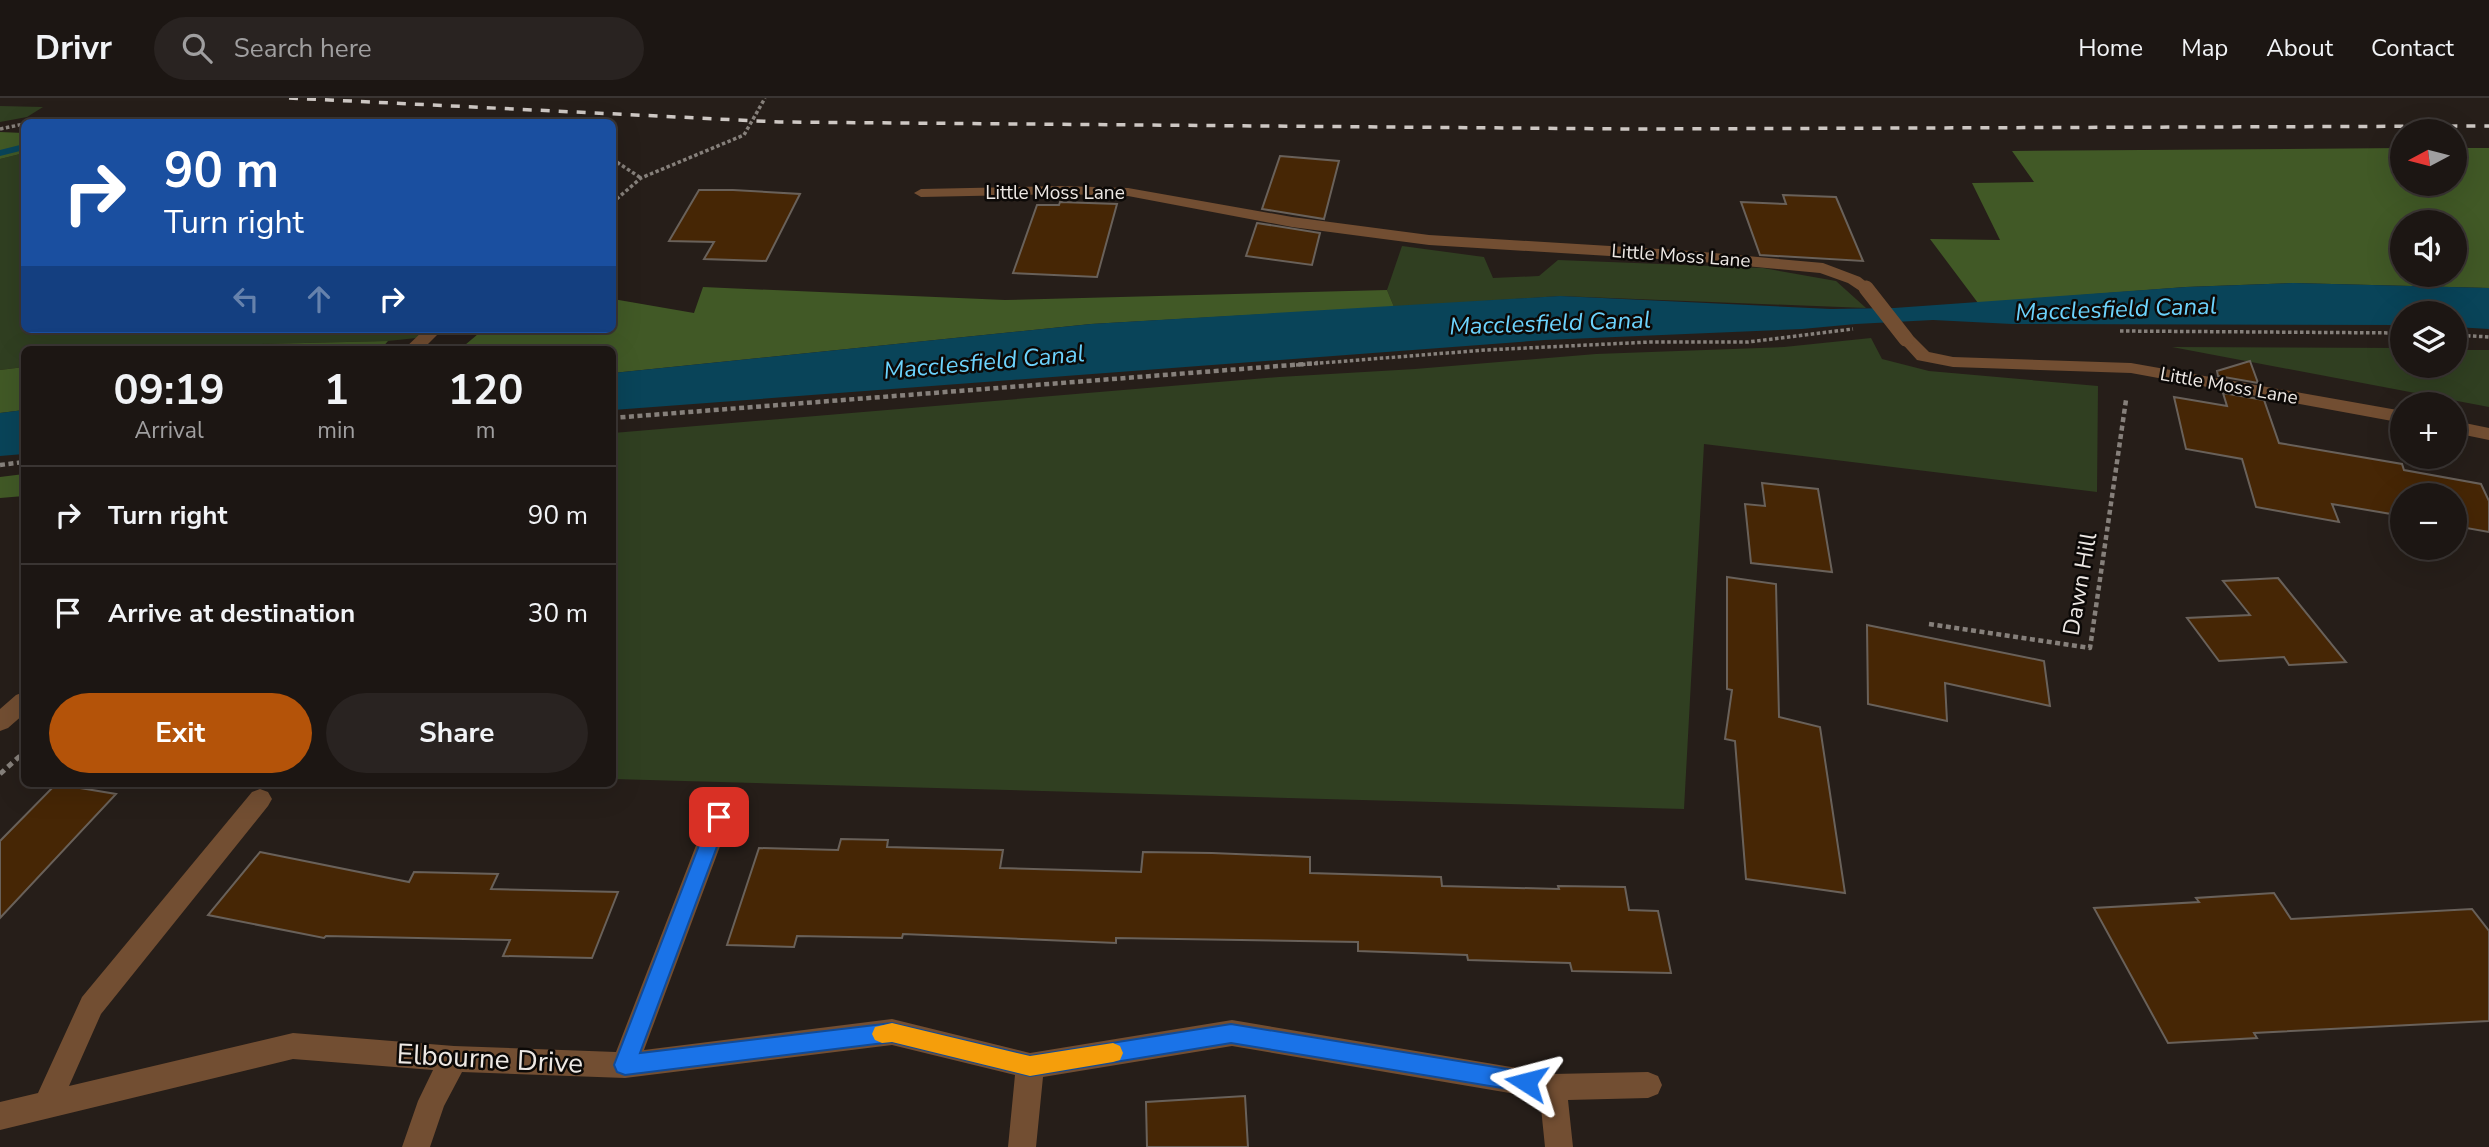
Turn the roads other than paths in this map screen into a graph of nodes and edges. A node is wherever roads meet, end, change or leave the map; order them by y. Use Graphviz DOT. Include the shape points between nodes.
graph roads {
  1 [pos="921,193"];
  2 [pos="431,333"];
  3 [pos="416,346"];
  4 [pos="2390,415"];
  5 [pos="2467,429"];
  6 [pos="2489,434"];
  7 [pos="21,704"];
  8 [pos="0,722"];
  9 [pos="260,799"];
  10 [pos="719,817"];
  11 [pos="454,1059"];
  12 [pos="625,1065"];
  13 [pos="1030,1066"];
  14 [pos="1648,1085"];
  15 [pos="1553,1087"];
  16 [pos="46,1107"];
  17 [pos="0,1116"];
  18 [pos="416,1147"];
  19 [pos="1022,1147"];
  20 [pos="1559,1147"];
  1 -- 4 [label="street, Little Moss Lane, bridge" via="1128,192 1292,222 1429,240 1823,268 1866,288 1923,356 1953,362 2131,368"];
  2 -- 3 [label="street"];
  5 -- 6 [label="street"];
  7 -- 8 [label="street"];
  9 -- 16 [label="street" via="91,1006"];
  10 -- 12 [label="street"];
  11 -- 12 [label="street, Elbourne Drive"];
  11 -- 16 [label="street, Elbourne Drive" via="293,1046"];
  11 -- 18 [label="street" via="432,1101"];
  12 -- 13 [label="street, Elbourne Drive" via="892,1032"];
  13 -- 15 [label="street, Elbourne Drive" via="1231,1033"];
  13 -- 19 [label="street"];
  14 -- 15 [label="street, Elbourne Drive"];
  15 -- 20 [label="street"];
  16 -- 17 [label="street, Elbourne Drive"];
}
